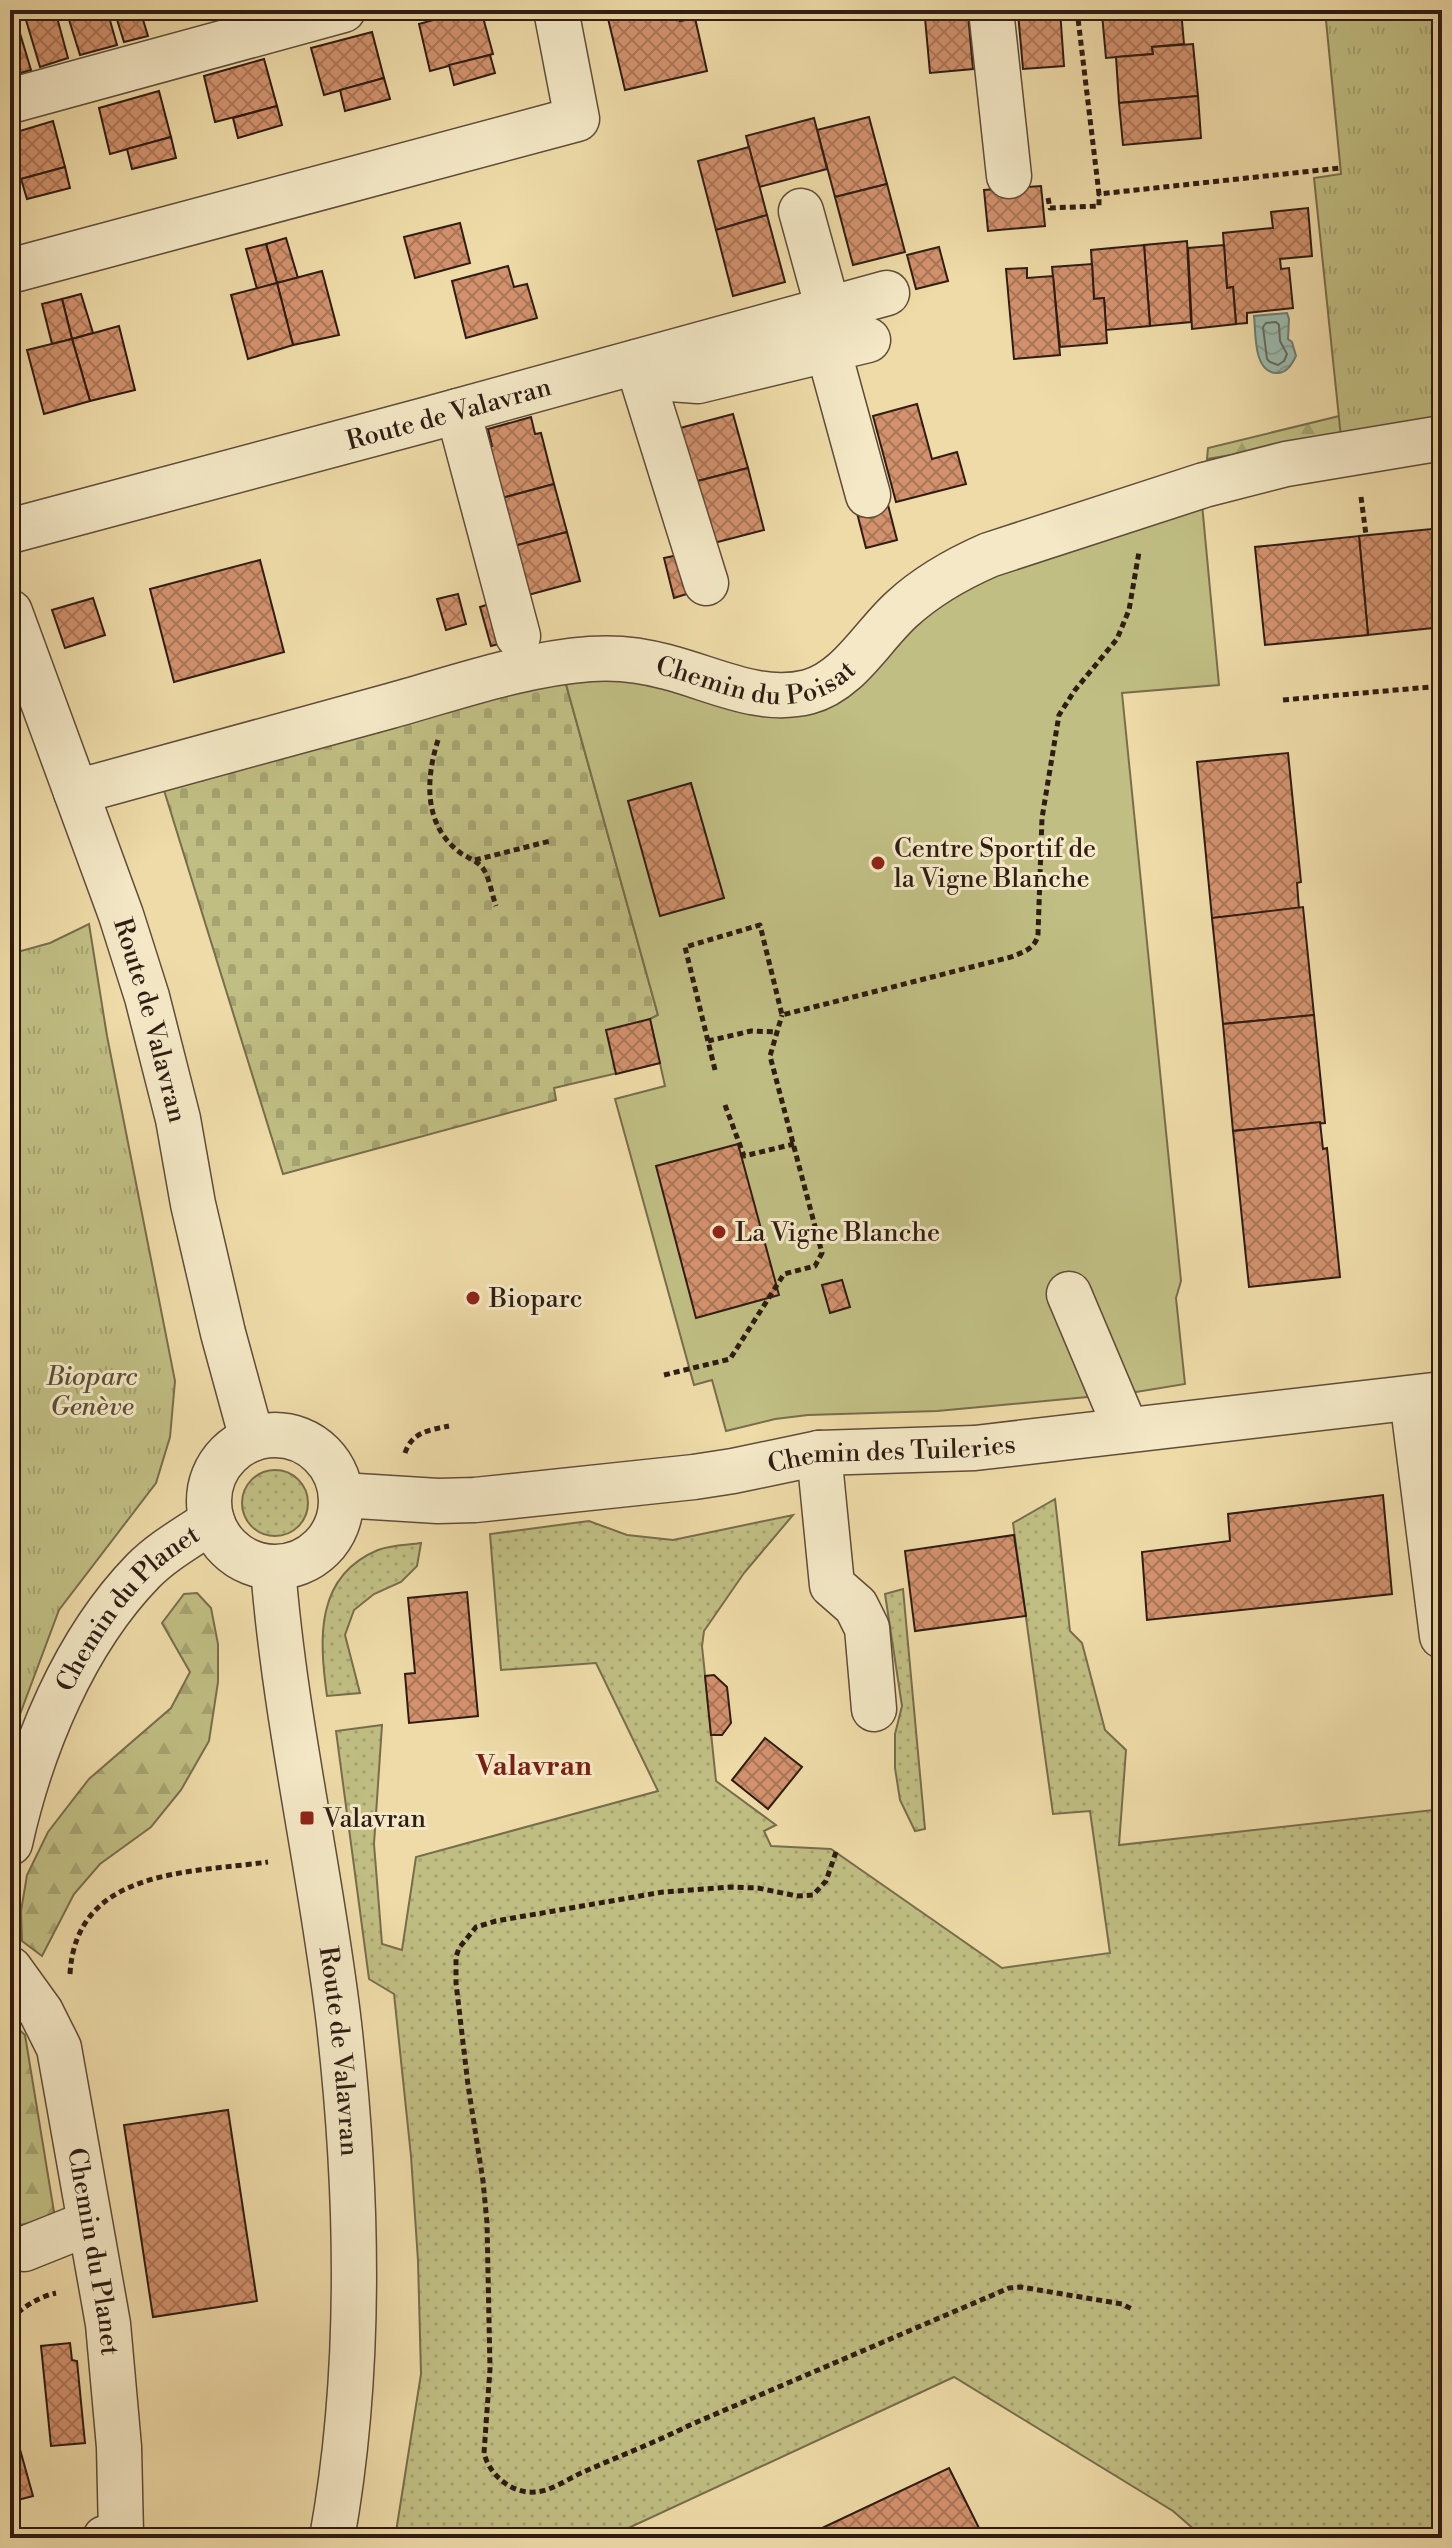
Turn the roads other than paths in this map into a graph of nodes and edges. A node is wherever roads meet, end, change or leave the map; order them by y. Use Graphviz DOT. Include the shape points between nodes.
graph roads {
  1 [pos="343,10"];
  2 [pos="556,10"];
  3 [pos="991,10"];
  4 [pos="10,101"];
  5 [pos="1009,176"];
  6 [pos="801,211"];
  7 [pos="10,271"];
  8 [pos="887,293"];
  9 [pos="842,333"];
  10 [pos="640,370"];
  11 [pos="458,411"];
  12 [pos="1442,438"];
  13 [pos="868,495"];
  14 [pos="10,531"];
  15 [pos="706,583"];
  16 [pos="10,612"];
  17 [pos="518,636"];
  18 [pos="76,792"];
  19 [pos="1069,1294"];
  20 [pos="1427,1396"];
  21 [pos="1126,1429"];
  22 [pos="252,1439"];
  23 [pos="819,1453"];
  24 [pos="341,1495"];
  25 [pos="212,1521"];
  26 [pos="273,1568"];
  27 [pos="1442,1636"];
  28 [pos="865,1695"];
  29 [pos="10,1843"];
  30 [pos="10,1969"];
  31 [pos="89,2223"];
  32 [pos="24,2249"];
  33 [pos="116,2537"];
  34 [pos="332,2538"];
  1 -- 4 [label="street"];
  2 -- 7 [label="street" via="577,119"];
  3 -- 5 [label="street"];
  6 -- 9 [label="street"];
  8 -- 9 [label="street, Route de Valavran"];
  9 -- 10 [label="street, Route de Valavran"];
  9 -- 13 [label="street"];
  10 -- 11 [label="street, Route de Valavran"];
  10 -- 15 [label="street"];
  11 -- 14 [label="street, Route de Valavran"];
  11 -- 17 [label="street"];
  12 -- 18 [label="street, Chemin du Poisat" via="1286,464 1204,485 989,555 920,593 844,672 807,692 758,694 669,667 615,658 561,662"];
  16 -- 18 [label="street, Route de Valavran"];
  18 -- 22 [label="street, Route de Valavran" via="147,997"];
  19 -- 21 [label="street"];
  20 -- 21 [label="street, Chemin des Tuileries"];
  20 -- 27 [label="street"];
  21 -- 23 [label="street, Chemin des Tuileries" via="975,1448"];
  22 -- 24 [label="street" via="285,1435 302,1440 329,1461"];
  22 -- 25 [label="street" via="234,1449 211,1481"];
  23 -- 24 [label="street, Chemin des Tuileries" via="694,1477 475,1500"];
  23 -- 28 [label="street" via="832,1585 856,1606 867,1628"];
  24 -- 26 [label="street" via="339,1518 323,1546 295,1565"];
  25 -- 26 [label="street" via="235,1554"];
  25 -- 29 [label="street, Chemin du Planet" via="158,1557 97,1627 49,1721"];
  26 -- 34 [label="street, Route de Valavran" via="288,1704 339,2023 349,2140 354,2296 350,2398"];
  30 -- 31 [label="street, Chemin du Planet" via="57,2009"];
  31 -- 32 [label="street"];
  31 -- 33 [label="street, Chemin du Planet" via="108,2324 119,2447"];
}
